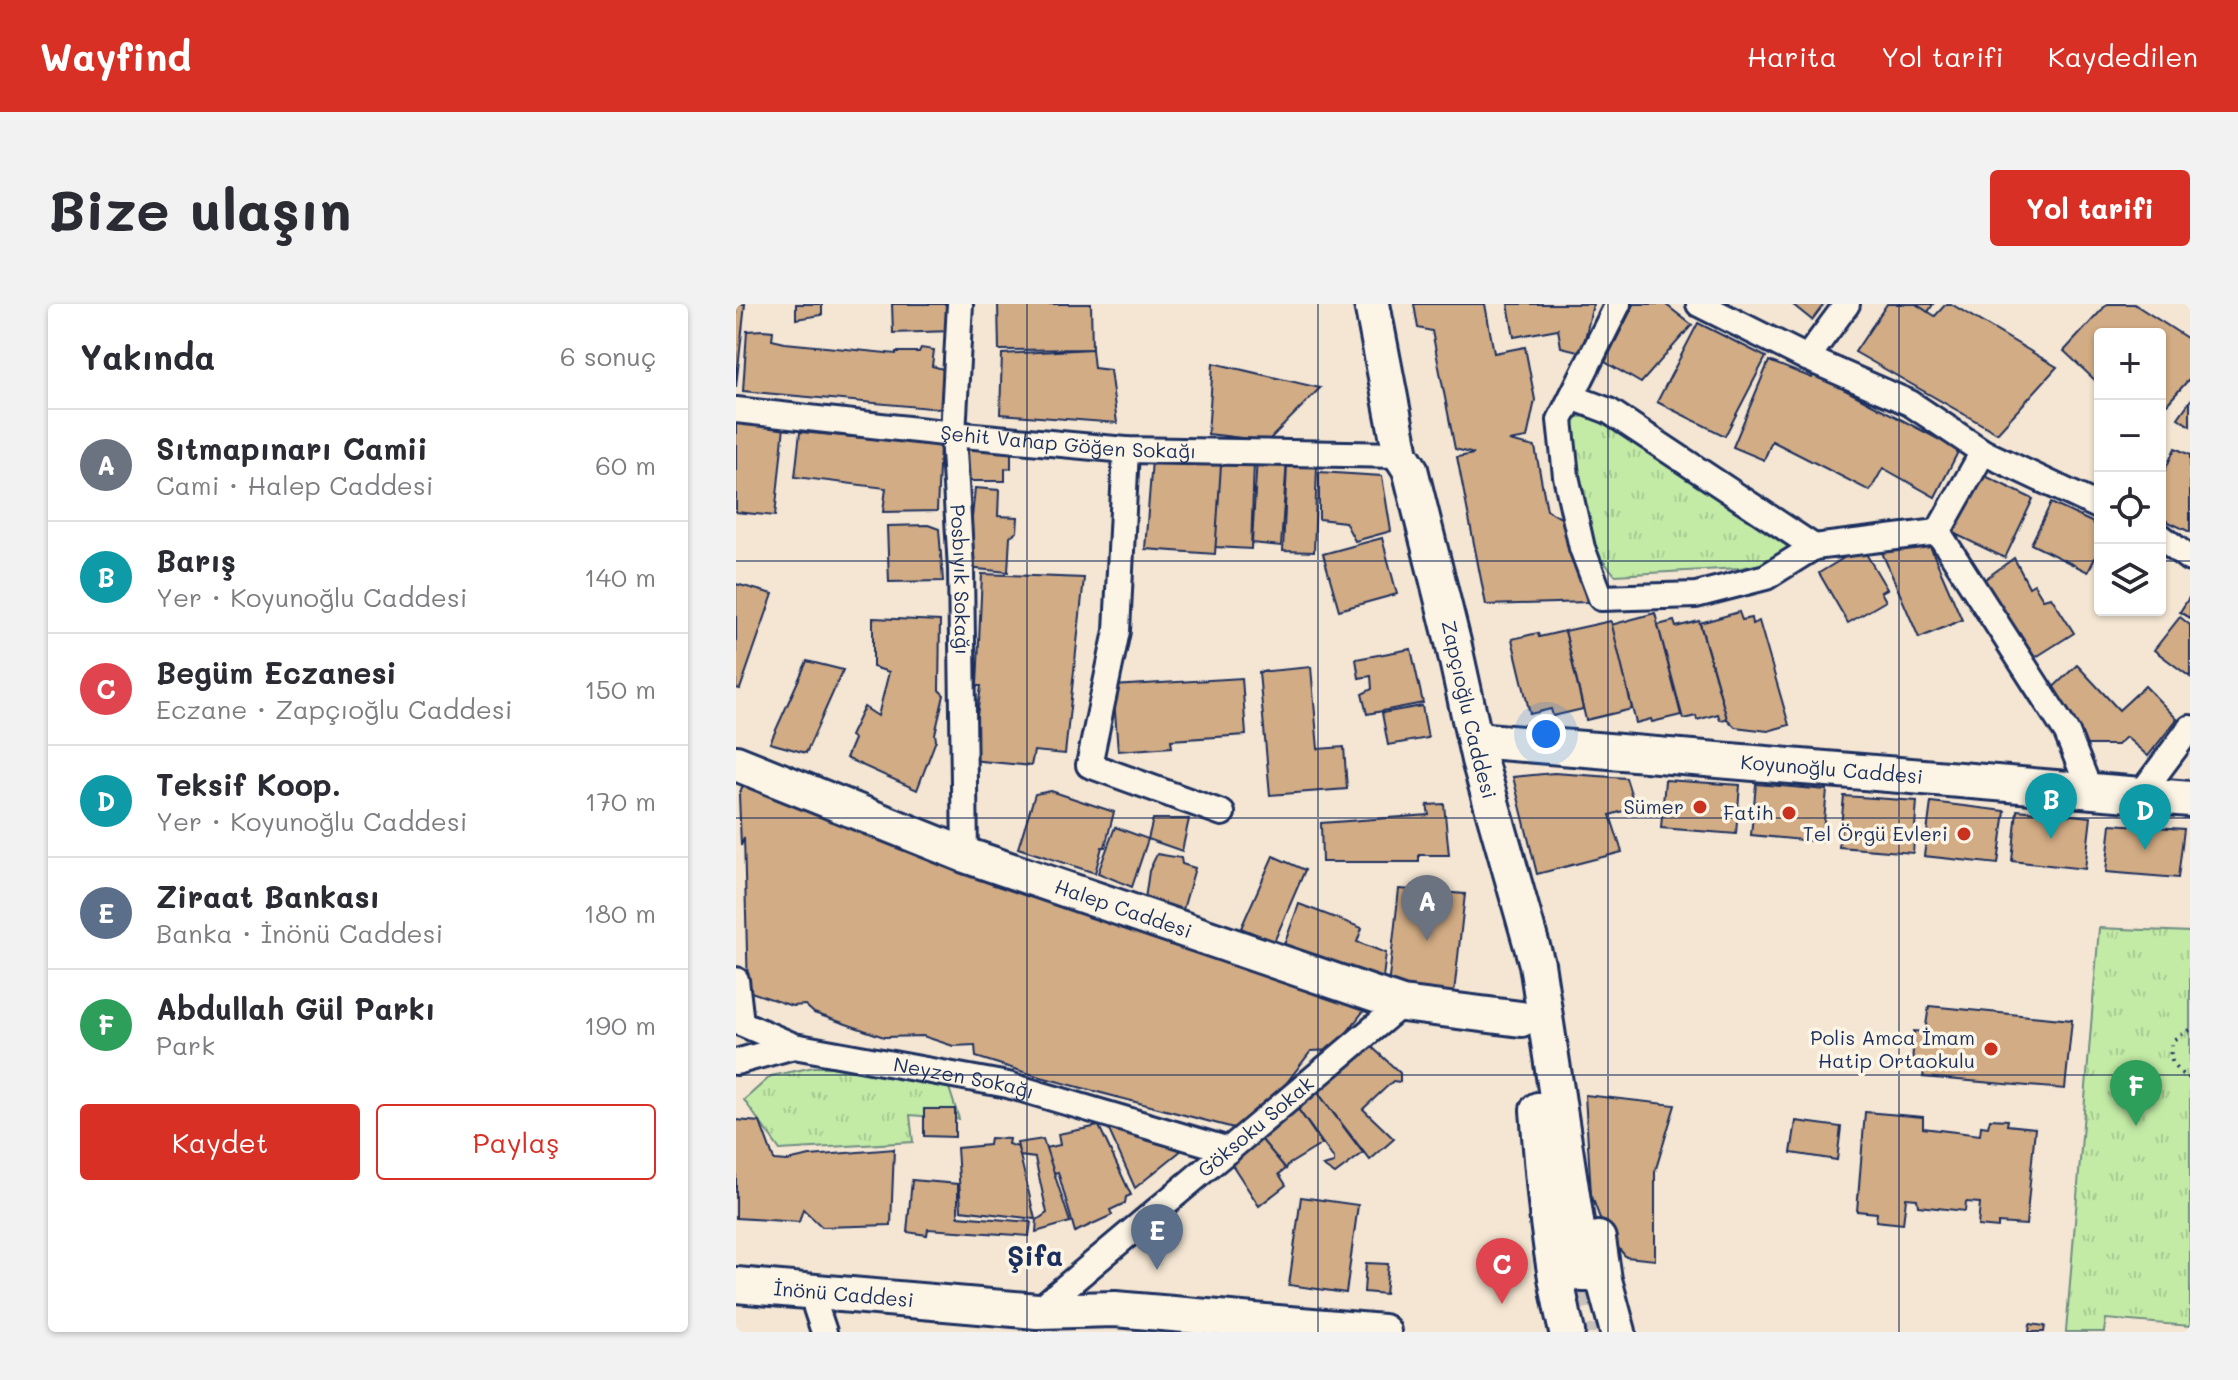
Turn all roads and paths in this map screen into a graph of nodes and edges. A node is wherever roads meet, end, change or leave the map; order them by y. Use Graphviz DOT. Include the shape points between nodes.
graph roads {
  1 [pos="960,304"];
  2 [pos="1372,304"];
  3 [pos="1618,304"];
  4 [pos="1699,304"];
  5 [pos="1847,304"];
  6 [pos="1807,358"];
  7 [pos="1572,397"];
  8 [pos="736,410"];
  9 [pos="953,434"];
  10 [pos="1126,450"];
  11 [pos="1983,452"];
  12 [pos="1401,455"];
  13 [pos="2094,504"];
  14 [pos="1938,532"];
  15 [pos="2166,541"];
  16 [pos="1814,547"];
  17 [pos="2190,559"];
  18 [pos="2190,728"];
  19 [pos="1475,740"];
  20 [pos="736,763"];
  21 [pos="2090,791"];
  22 [pos="2140,795"];
  23 [pos="2190,799"];
  24 [pos="1222,813"];
  25 [pos="965,855"];
  26 [pos="1529,962"];
  27 [pos="736,980"];
  28 [pos="1402,1004"];
  29 [pos="1521,1019"];
  30 [pos="738,1022"];
  31 [pos="2190,1030"];
  32 [pos="794,1046"];
  33 [pos="736,1062"];
  34 [pos="2190,1078"];
  35 [pos="1229,1150"];
  36 [pos="1581,1280"];
  37 [pos="736,1285"];
  38 [pos="736,1301"];
  39 [pos="1037,1311"];
  40 [pos="820,1320"];
  41 [pos="1116,1328"];
  42 [pos="1202,1332"];
  43 [pos="1383,1332"];
  44 [pos="1567,1332"];
  45 [pos="1618,1332"];
  1 -- 9 [label="street, Posbıyık Sokağı"];
  2 -- 12 [label="main road, Zapçıoğlu Caddesi"];
  3 -- 7 [label="street"];
  4 -- 6 [label="street"];
  5 -- 6 [label="street"];
  6 -- 11 [label="street" via="1910,403"];
  7 -- 16 [label="street" via="1609,411"];
  7 -- 16 [label="street" via="1560,420 1566,476 1582,548 1601,598 1696,595 1766,577"];
  8 -- 9 [label="street, Şehit Vahap Göğen Sokağı"];
  9 -- 10 [label="street, Şehit Vahap Göğen Sokağı"];
  9 -- 25 [label="street, Posbıyık Sokağı" via="961,569"];
  10 -- 12 [label="street, Şehit Vahap Göğen Sokağı"];
  10 -- 24 [label="street" via="1117,631 1089,765"];
  11 -- 13 [label="street"];
  11 -- 14 [label="street"];
  12 -- 19 [label="main road, Zapçıoğlu Caddesi" via="1410,469"];
  12 -- 26 [label="main road, Zapçıoğlu Caddesi" via="1396,472 1463,749"];
  14 -- 16 [label="street"];
  14 -- 21 [label="street" via="2067,733"];
  15 -- 17 [label="street"];
  18 -- 22 [label="street"];
  19 -- 21 [label="main road, Koyunoğlu Caddesi"];
  19 -- 26 [label="main road, Zapçıoğlu Caddesi"];
  20 -- 25 [label="main road, Halep Caddesi"];
  21 -- 22 [label="main road, Koyunoğlu Caddesi"];
  22 -- 23 [label="main road, Koyunoğlu Caddesi"];
  25 -- 28 [label="main road, Halep Caddesi"];
  26 -- 29 [label="main road, Zapçıoğlu Caddesi"];
  26 -- 36 [label="main road, Zapçıoğlu Caddesi" via="1551,1062"];
  26 -- 36 [label="main road, Zapçıoğlu Caddesi" via="1566,1002 1589,1199 1599,1241"];
  27 -- 30 [label="street, Neyzen Sokağı"];
  28 -- 29 [label="main road, Halep Caddesi"];
  28 -- 35 [label="street, Göksoku Sokak"];
  29 -- 36 [label="main road, Zapçıoğlu Caddesi" via="1538,1107 1547,1228"];
  30 -- 32 [label="street, Neyzen Sokağı"];
  31 -- 34 [label="path" via="2173,1040 2170,1055 2178,1072"];
  32 -- 33 [label="street"];
  32 -- 35 [label="street, Neyzen Sokağı" via="1008,1085"];
  35 -- 39 [label="street, Göksoku Sokak"];
  36 -- 44 [label="main road"];
  36 -- 45 [label="main road, Zapçıoğlu Caddesi"];
  37 -- 39 [label="main road, İnönü Caddesi"];
  38 -- 40 [label="main road, İnönü Caddesi"];
  39 -- 43 [label="main road, İnönü Caddesi" via="1115,1309"];
  40 -- 41 [label="main road, İnönü Caddesi"];
  41 -- 42 [label="main road, İnönü Caddesi"];
}
